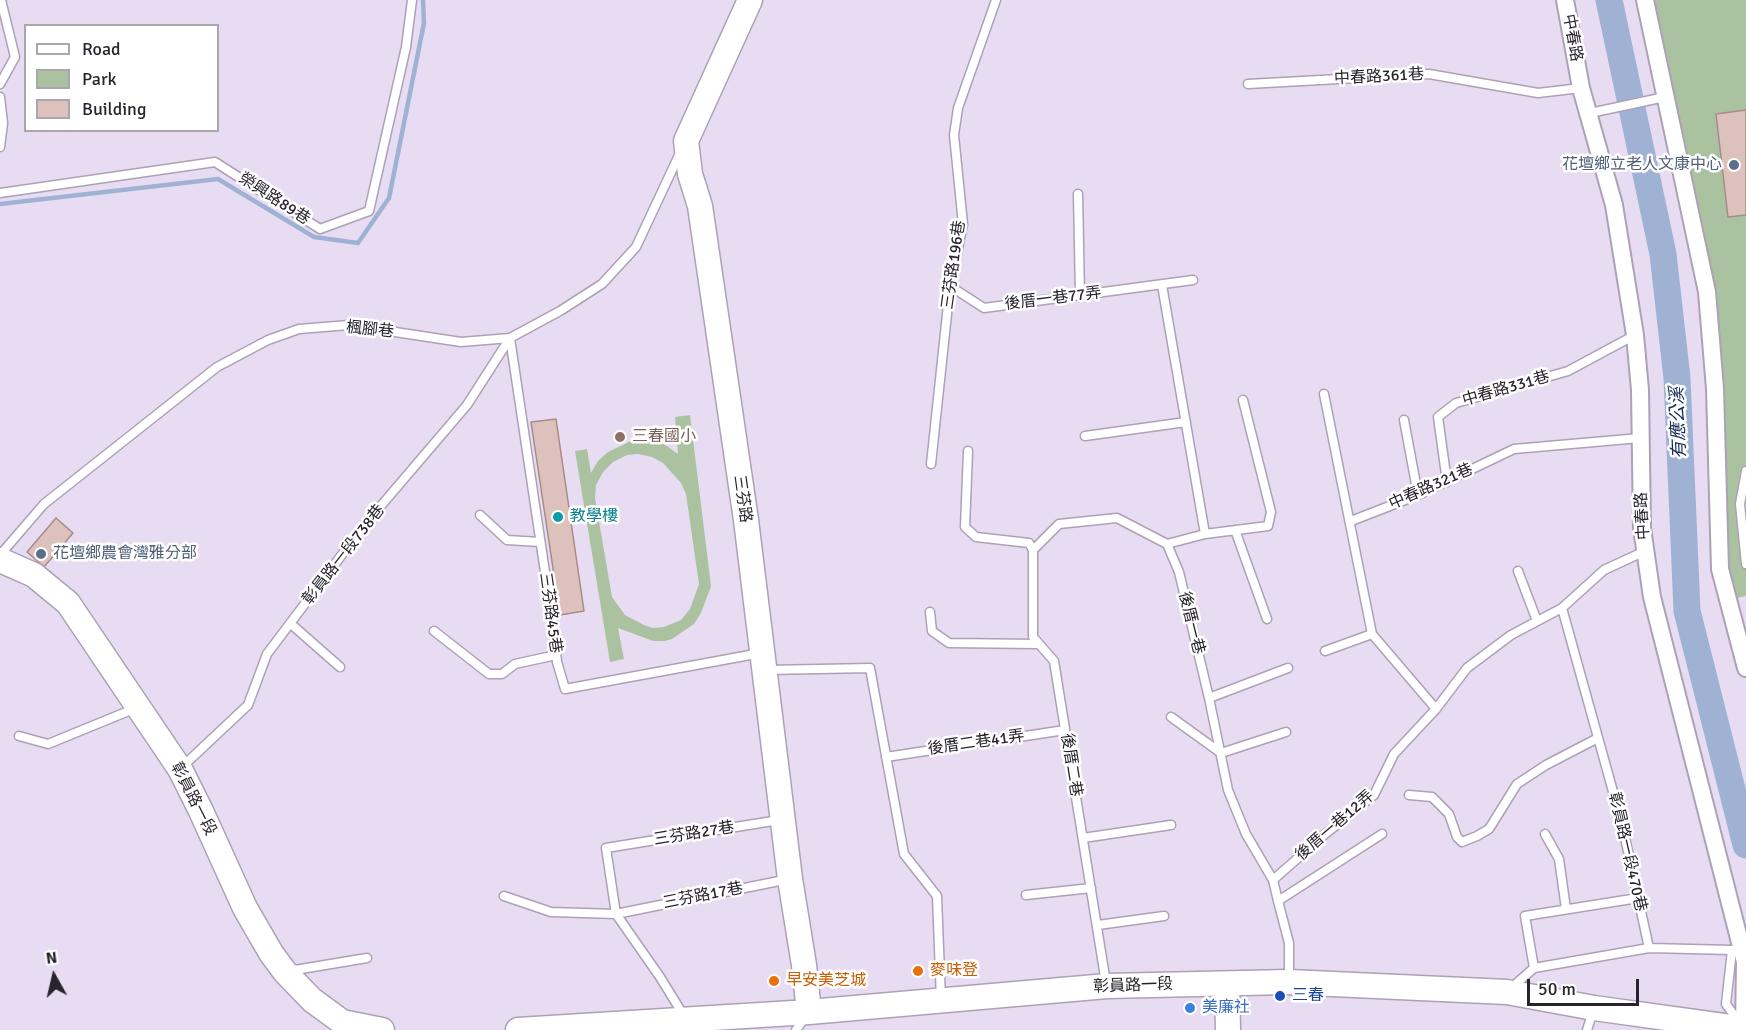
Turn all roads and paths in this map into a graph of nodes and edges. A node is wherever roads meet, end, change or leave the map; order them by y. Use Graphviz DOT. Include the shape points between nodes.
graph roads {
  1 [pos="1,0"];
  2 [pos="412,0"];
  3 [pos="750,0"];
  4 [pos="996,0"];
  5 [pos="1565,0"];
  6 [pos="1645,0"];
  7 [pos="0,84"];
  8 [pos="1248,84"];
  9 [pos="1581,88"];
  10 [pos="0,97"];
  11 [pos="1665,97"];
  12 [pos="1590,113"];
  13 [pos="686,141"];
  14 [pos="0,147"];
  15 [pos="0,193"];
  16 [pos="1078,194"];
  17 [pos="1193,280"];
  18 [pos="1162,285"];
  19 [pos="950,286"];
  20 [pos="1080,296"];
  21 [pos="1635,334"];
  22 [pos="510,338"];
  23 [pos="1324,394"];
  24 [pos="1243,400"];
  25 [pos="1404,420"];
  26 [pos="1185,422"];
  27 [pos="1085,435"];
  28 [pos="1640,438"];
  29 [pos="968,451"];
  30 [pos="931,464"];
  31 [pos="1746,471"];
  32 [pos="1447,482"];
  33 [pos="1418,495"];
  34 [pos="480,515"];
  35 [pos="1351,521"];
  36 [pos="1235,530"];
  37 [pos="1205,534"];
  38 [pos="540,542"];
  39 [pos="1167,544"];
  40 [pos="1033,550"];
  41 [pos="1645,551"];
  42 [pos="0,555"];
  43 [pos="0,560"];
  44 [pos="1746,564"];
  45 [pos="1518,571"];
  46 [pos="1562,608"];
  47 [pos="930,612"];
  48 [pos="1267,618"];
  49 [pos="1537,621"];
  50 [pos="291,624"];
  51 [pos="434,631"];
  52 [pos="1372,634"];
  53 [pos="1039,644"];
  54 [pos="1325,651"];
  55 [pos="556,655"];
  56 [pos="763,661"];
  57 [pos="340,668"];
  58 [pos="1288,668"];
  59 [pos="1746,668"];
  60 [pos="1209,698"];
  61 [pos="137,707"];
  62 [pos="1436,709"];
  63 [pos="1171,717"];
  64 [pos="1065,730"];
  65 [pos="1286,732"];
  66 [pos="19,736"];
  67 [pos="1598,738"];
  68 [pos="1221,753"];
  69 [pos="886,757"];
  70 [pos="180,769"];
  71 [pos="1409,795"];
  72 [pos="783,819"];
  73 [pos="1171,825"];
  74 [pos="1382,834"];
  75 [pos="1545,834"];
  76 [pos="1083,838"];
  77 [pos="790,879"];
  78 [pos="1273,880"];
  79 [pos="1091,888"];
  80 [pos="1026,895"];
  81 [pos="504,896"];
  82 [pos="1638,898"];
  83 [pos="1278,901"];
  84 [pos="1566,909"];
  85 [pos="616,914"];
  86 [pos="1164,916"];
  87 [pos="1098,924"];
  88 [pos="1649,948"];
  89 [pos="367,958"];
  90 [pos="1534,968"];
  91 [pos="285,972"];
  92 [pos="1289,982"];
  93 [pos="1227,984"];
  94 [pos="1107,986"];
  95 [pos="1507,992"];
  96 [pos="941,1000"];
  97 [pos="685,1018"];
  98 [pos="1590,1019"];
  99 [pos="802,1021"];
  100 [pos="1744,1029"];
  101 [pos="377,1030"];
  102 [pos="382,1030"];
  103 [pos="518,1030"];
  104 [pos="1228,1030"];
  1 -- 7 [label="lane" via="15,57"];
  2 -- 15 [label="lane, 榮興路89巷" via="406,47 369,211 320,229 216,162"];
  3 -- 13 [label="main road"];
  4 -- 19 [label="lane, 三芬路196巷" via="954,135 963,224"];
  5 -- 9 [label="street, 中春路"];
  6 -- 11 [label="street"];
  8 -- 9 [label="lane, 中春路361巷" via="1429,74 1538,93"];
  9 -- 12 [label="street, 中春路"];
  10 -- 14 [label="lane"];
  11 -- 12 [label="lane"];
  11 -- 59 [label="street" via="1707,292 1715,389 1720,569"];
  12 -- 21 [label="street, 中春路" via="1614,205"];
  13 -- 22 [label="lane, 楓腳巷" via="636,247 602,284"];
  13 -- 56 [label="main road, 三芬路" via="690,174 700,206"];
  16 -- 20 [label="lane"];
  17 -- 18 [label="lane, 後厝一巷77弄"];
  18 -- 20 [label="lane, 後厝一巷77弄"];
  18 -- 26 [label="lane"];
  19 -- 20 [label="lane, 後厝一巷77弄" via="984,308"];
  19 -- 30 [label="lane, 三芬路196巷"];
  21 -- 28 [label="street, 中春路"];
  21 -- 32 [label="lane, 中春路331巷" via="1568,371 1456,403 1438,417"];
  22 -- 38 [label="lane, 三芬路45巷"];
  22 -- 42 [label="lane, 楓腳巷" via="460,342 349,325 299,329 268,340 217,367 53,496"];
  22 -- 50 [label="lane, 彰員路一段738巷" via="467,405 362,528"];
  23 -- 35 [label="lane"];
  24 -- 36 [label="lane" via="1271,512 1268,526"];
  25 -- 33 [label="lane"];
  26 -- 27 [label="lane"];
  26 -- 37 [label="lane"];
  28 -- 32 [label="lane, 中春路321巷" via="1514,449"];
  28 -- 41 [label="street, 中春路"];
  29 -- 40 [label="lane" via="965,526 976,537 1029,543"];
  31 -- 44 [label="lane" via="1740,504"];
  32 -- 33 [label="lane, 中春路321巷"];
  33 -- 35 [label="lane, 中春路321巷"];
  34 -- 38 [label="lane" via="507,540"];
  35 -- 52 [label="lane"];
  36 -- 37 [label="lane"];
  36 -- 48 [label="lane"];
  37 -- 39 [label="lane"];
  38 -- 55 [label="lane, 三芬路45巷"];
  39 -- 40 [label="lane" via="1117,518 1059,524"];
  39 -- 60 [label="lane, 後厝一巷" via="1179,572"];
  40 -- 53 [label="lane, 後厝二巷" via="1033,637"];
  41 -- 46 [label="lane, 後厝一巷12弄" via="1604,570"];
  41 -- 100 [label="street, 中春路" via="1652,597 1745,963"];
  43 -- 61 [label="main road, 彰員路一段" via="34,575 68,603"];
  45 -- 49 [label="lane"];
  46 -- 49 [label="lane, 後厝一巷12弄"];
  46 -- 67 [label="lane, 彰員路一段470巷"];
  47 -- 53 [label="lane" via="932,631 949,643"];
  49 -- 62 [label="lane, 後厝一巷12弄" via="1467,668"];
  50 -- 57 [label="lane"];
  50 -- 70 [label="lane, 彰員路一段738巷" via="267,654 248,705"];
  51 -- 55 [label="lane" via="489,674 502,674 515,664"];
  52 -- 54 [label="lane"];
  52 -- 62 [label="lane"];
  53 -- 64 [label="lane, 後厝二巷" via="1054,661"];
  55 -- 56 [label="lane, 三芬路45巷" via="565,689"];
  56 -- 69 [label="lane" via="870,668"];
  56 -- 72 [label="main road, 三芬路"];
  58 -- 60 [label="lane"];
  60 -- 68 [label="lane, 後厝一巷"];
  61 -- 66 [label="lane" via="48,744"];
  61 -- 70 [label="main road, 彰員路一段"];
  62 -- 78 [label="lane, 後厝一巷12弄" via="1394,754 1374,795"];
  63 -- 68 [label="lane"];
  64 -- 69 [label="lane, 後厝二巷41弄"];
  64 -- 76 [label="lane, 後厝二巷"];
  65 -- 68 [label="lane"];
  67 -- 71 [label="lane" via="1517,784 1488,829 1462,842 1449,814 1432,797"];
  67 -- 82 [label="lane, 彰員路一段470巷"];
  68 -- 78 [label="lane, 後厝一巷" via="1228,790 1246,834"];
  69 -- 96 [label="lane" via="904,854 937,896"];
  70 -- 91 [label="main road, 彰員路一段" via="245,908"];
  72 -- 77 [label="main road, 三芬路"];
  72 -- 85 [label="lane, 三芬路27巷" via="606,848"];
  73 -- 76 [label="lane"];
  74 -- 83 [label="lane"];
  75 -- 84 [label="lane" via="1559,859"];
  76 -- 79 [label="lane, 後厝二巷"];
  77 -- 85 [label="lane, 三芬路17巷"];
  77 -- 99 [label="main road, 三芬路" via="804,964"];
  78 -- 83 [label="lane, 後厝一巷"];
  79 -- 80 [label="lane"];
  79 -- 87 [label="lane, 後厝二巷"];
  81 -- 85 [label="lane, 三芬路17巷" via="551,912"];
  82 -- 84 [label="lane"];
  82 -- 88 [label="lane, 彰員路一段470巷"];
  83 -- 92 [label="lane, 後厝一巷" via="1289,943"];
  84 -- 90 [label="lane" via="1525,916"];
  85 -- 97 [label="lane"];
  86 -- 87 [label="lane"];
  87 -- 94 [label="lane, 後厝二巷"];
  88 -- 90 [label="lane"];
  88 -- 100 [label="lane" via="1732,950 1726,1004"];
  89 -- 91 [label="lane"];
  90 -- 95 [label="lane"];
  91 -- 101 [label="main road, 彰員路一段" via="312,1000 342,1022"];
  92 -- 93 [label="main road, 彰員路一段"];
  92 -- 95 [label="main road, 彰員路一段"];
  93 -- 94 [label="main road, 彰員路一段"];
  93 -- 104 [label="main road"];
  94 -- 96 [label="main road, 彰員路一段"];
  95 -- 98 [label="main road, 彰員路一段"];
  96 -- 99 [label="main road, 彰員路一段"];
  97 -- 99 [label="main road, 彰員路一段"];
  97 -- 103 [label="main road, 彰員路一段"];
  98 -- 100 [label="main road, 彰員路一段"];
  101 -- 102 [label="main road, 彰員路一段"];
}
